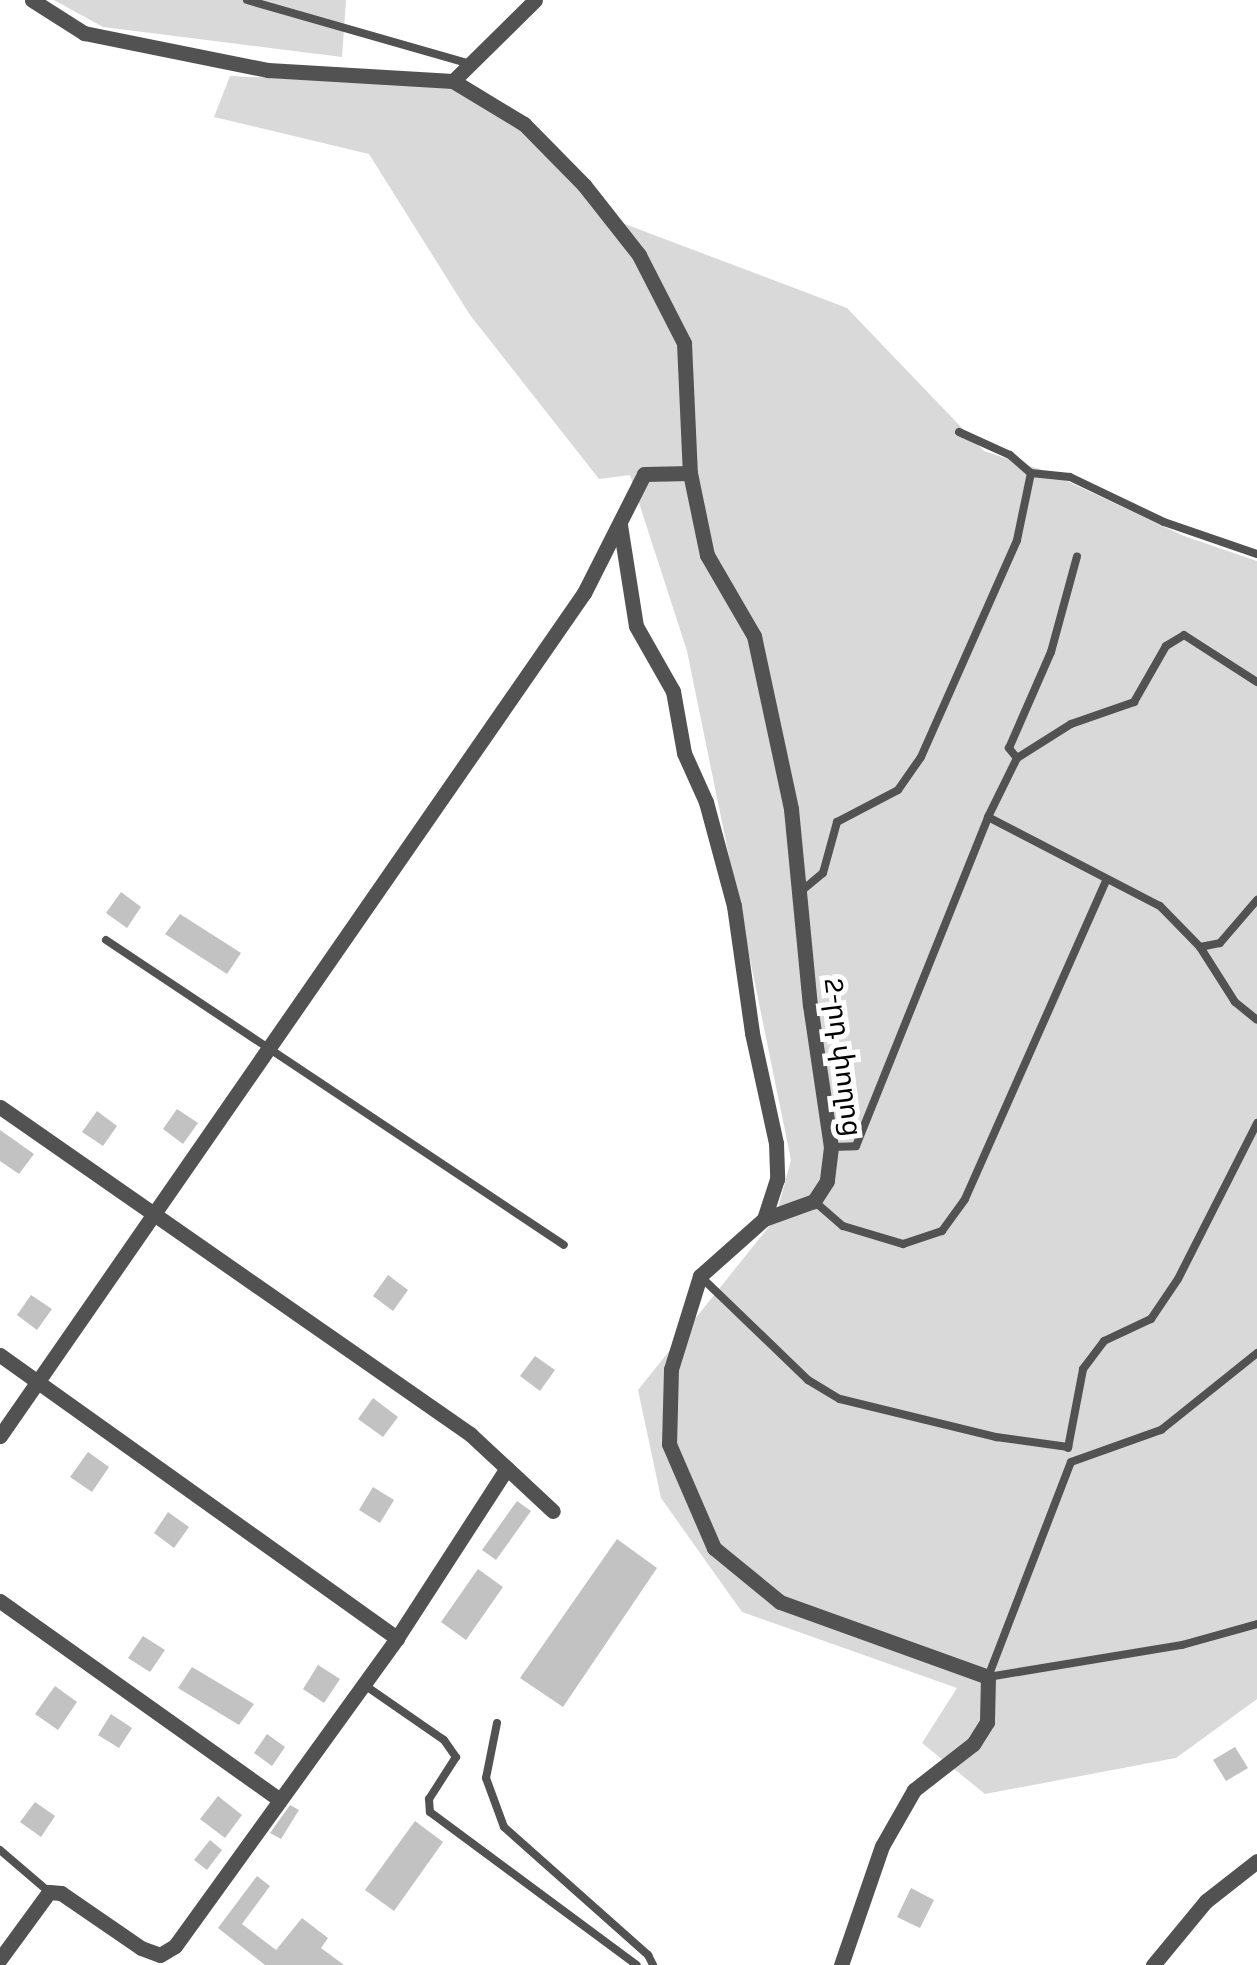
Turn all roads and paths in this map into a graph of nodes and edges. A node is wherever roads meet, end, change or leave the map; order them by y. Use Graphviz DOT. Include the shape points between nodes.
graph roads {
  1 [pos="32,0"];
  2 [pos="247,0"];
  3 [pos="535,0"];
  4 [pos="470,64"];
  5 [pos="452,82"];
  6 [pos="960,432"];
  7 [pos="690,472"];
  8 [pos="1032,473"];
  9 [pos="619,524"];
  10 [pos="1257,554"];
  11 [pos="1076,556"];
  12 [pos="1257,682"];
  13 [pos="1017,758"];
  14 [pos="988,817"];
  15 [pos="1106,880"];
  16 [pos="799,893"];
  17 [pos="1257,900"];
  18 [pos="106,940"];
  19 [pos="1200,947"];
  20 [pos="1257,1020"];
  21 [pos="270,1046"];
  22 [pos="0,1107"];
  23 [pos="1257,1123"];
  24 [pos="831,1147"];
  25 [pos="814,1201"];
  26 [pos="153,1215"];
  27 [pos="764,1219"];
  28 [pos="564,1245"];
  29 [pos="700,1276"];
  30 [pos="1257,1353"];
  31 [pos="0,1354"];
  32 [pos="38,1380"];
  33 [pos="0,1436"];
  34 [pos="1068,1447"];
  35 [pos="1070,1462"];
  36 [pos="507,1468"];
  37 [pos="553,1511"];
  38 [pos="0,1601"];
  39 [pos="1257,1624"];
  40 [pos="397,1638"];
  41 [pos="988,1677"];
  42 [pos="363,1684"];
  43 [pos="496,1723"];
  44 [pos="279,1799"];
  45 [pos="0,1850"];
  46 [pos="1256,1864"];
  47 [pos="49,1892"];
  48 [pos="0,1959"];
  49 [pos="637,1965"];
  50 [pos="653,1965"];
  51 [pos="842,1965"];
  52 [pos="1153,1965"];
  1 -- 5 [label="street" via="84,34 249,66"];
  2 -- 4 [label="lane"];
  3 -- 4 [label="street"];
  4 -- 5 [label="street"];
  5 -- 7 [label="street, 2-րդ փողոց" via="524,124 584,185 639,256 684,343"];
  6 -- 8 [label="lane"];
  7 -- 9 [label="street" via="644,474"];
  7 -- 16 [label="street, 2-րդ փողոց" via="708,555 754,636 790,810"];
  8 -- 10 [label="lane" via="1070,477 1164,522"];
  8 -- 16 [label="lane" via="1017,540 921,757 898,790 837,822 823,873"];
  9 -- 21 [label="street" via="584,592"];
  9 -- 27 [label="street" via="636,626 673,691 684,753 706,802 734,906 776,1143 778,1179"];
  11 -- 13 [label="lane" via="1051,652 1009,748"];
  12 -- 13 [label="lane" via="1184,636 1166,646 1134,702 1071,724"];
  13 -- 14 [label="lane"];
  14 -- 15 [label="lane"];
  14 -- 24 [label="lane" via="856,1146"];
  15 -- 19 [label="lane" via="1160,906"];
  15 -- 25 [label="lane" via="965,1199 942,1231 904,1244 842,1226"];
  16 -- 24 [label="street, 2-րդ փողոց"];
  17 -- 19 [label="lane" via="1220,943"];
  18 -- 21 [label="lane"];
  19 -- 20 [label="lane" via="1235,1002"];
  21 -- 26 [label="street"];
  21 -- 28 [label="lane"];
  22 -- 26 [label="street"];
  23 -- 34 [label="lane" via="1178,1280 1151,1319 1104,1341 1083,1370"];
  24 -- 25 [label="street, 2-րդ փողոց" via="827,1180"];
  25 -- 27 [label="street"];
  26 -- 32 [label="street"];
  26 -- 36 [label="street" via="470,1434"];
  27 -- 29 [label="street"];
  29 -- 34 [label="lane" via="808,1380 840,1399 996,1437"];
  29 -- 41 [label="street" via="671,1369 669,1444 714,1548 780,1602"];
  30 -- 35 [label="lane" via="1161,1430"];
  31 -- 32 [label="street"];
  32 -- 33 [label="street"];
  32 -- 40 [label="street"];
  34 -- 35 [label="lane"];
  35 -- 41 [label="lane"];
  36 -- 37 [label="street"];
  36 -- 40 [label="street"];
  38 -- 44 [label="street"];
  39 -- 41 [label="lane" via="1182,1645"];
  40 -- 42 [label="street"];
  41 -- 51 [label="street" via="987,1722 972,1744 914,1790 882,1846"];
  42 -- 44 [label="street"];
  42 -- 49 [label="lane" via="444,1740 456,1757 429,1799 430,1812"];
  43 -- 50 [label="lane" via="486,1778 504,1826"];
  44 -- 47 [label="street" via="175,1946 160,1955"];
  45 -- 47 [label="lane"];
  46 -- 52 [label="street" via="1206,1901"];
  47 -- 48 [label="street"];
}
